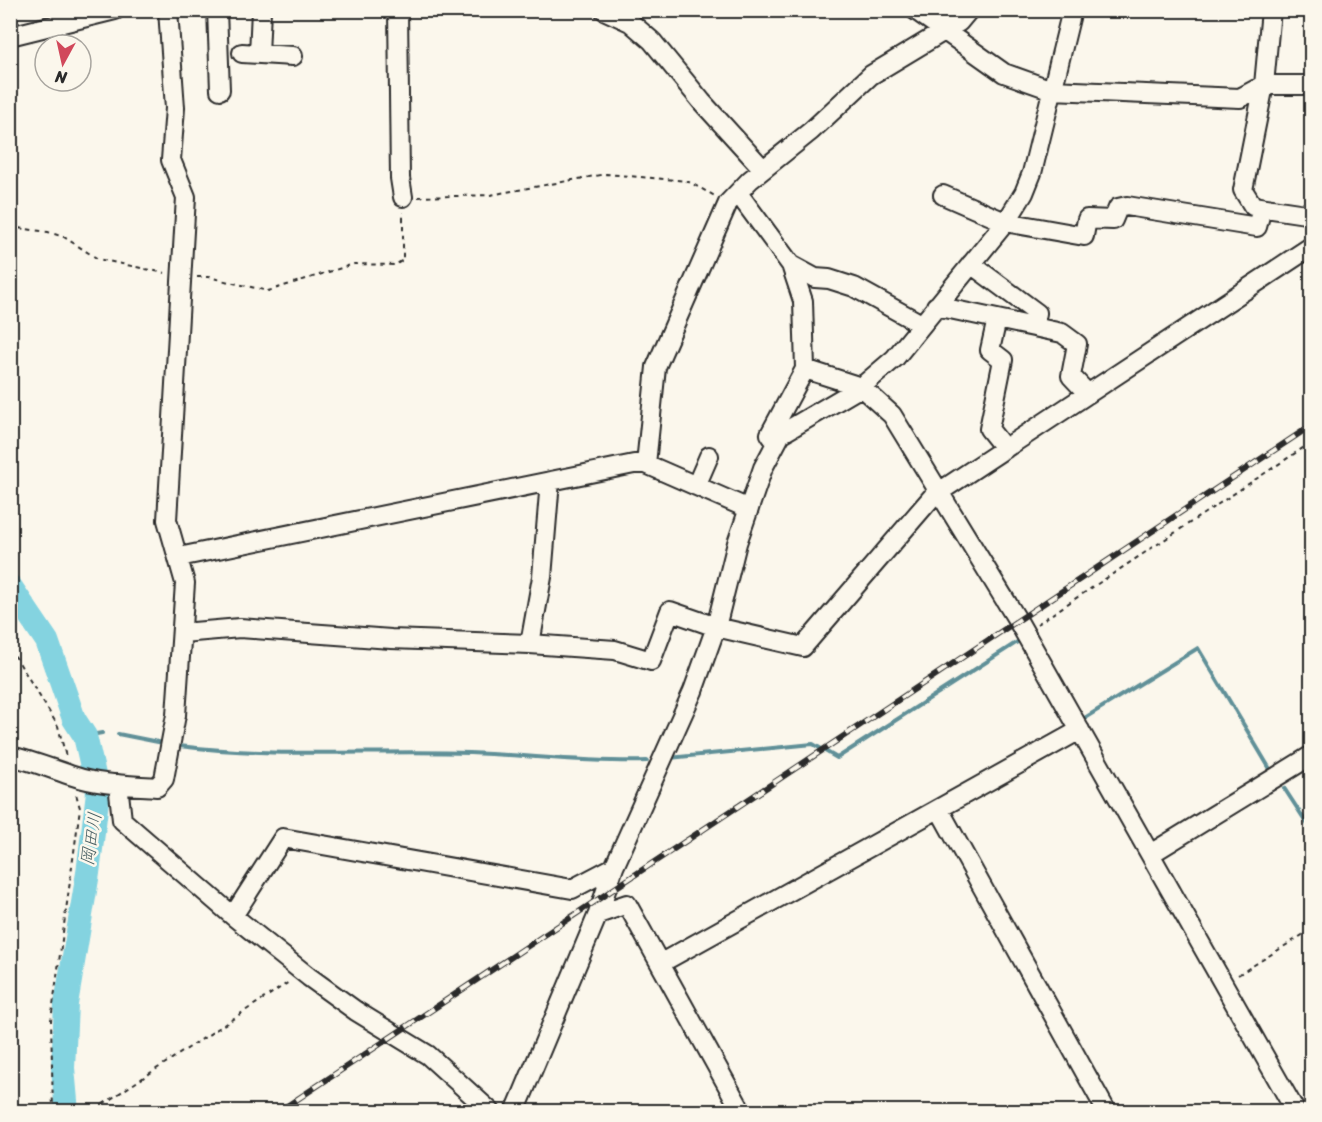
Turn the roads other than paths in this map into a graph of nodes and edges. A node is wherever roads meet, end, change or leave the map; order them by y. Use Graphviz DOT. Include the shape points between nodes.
graph roads {
  1 [pos="115,10"];
  2 [pos="168,10"];
  3 [pos="217,10"];
  4 [pos="261,10"];
  5 [pos="398,10"];
  6 [pos="604,10"];
  7 [pos="915,10"];
  8 [pos="969,10"];
  9 [pos="1072,10"];
  10 [pos="1271,10"];
  11 [pos="942,31"];
  12 [pos="10,36"];
  13 [pos="293,56"];
  14 [pos="1264,85"];
  15 [pos="1311,85"];
  16 [pos="220,90"];
  17 [pos="1052,90"];
  18 [pos="763,169"];
  19 [pos="943,195"];
  20 [pos="403,197"];
  21 [pos="733,198"];
  22 [pos="1262,208"];
  23 [pos="1311,215"];
  24 [pos="1005,222"];
  25 [pos="1311,246"];
  26 [pos="970,264"];
  27 [pos="791,265"];
  28 [pos="936,306"];
  29 [pos="997,319"];
  30 [pos="921,324"];
  31 [pos="1034,327"];
  32 [pos="804,369"];
  33 [pos="861,387"];
  34 [pos="1088,394"];
  35 [pos="776,443"];
  36 [pos="1005,449"];
  37 [pos="709,456"];
  38 [pos="646,464"];
  39 [pos="550,481"];
  40 [pos="696,486"];
  41 [pos="940,491"];
  42 [pos="749,509"];
  43 [pos="179,557"];
  44 [pos="717,627"];
  45 [pos="182,633"];
  46 [pos="530,644"];
  47 [pos="1080,730"];
  48 [pos="1311,755"];
  49 [pos="10,756"];
  50 [pos="118,784"];
  51 [pos="939,809"];
  52 [pos="1152,853"];
  53 [pos="614,867"];
  54 [pos="598,914"];
  55 [pos="233,916"];
  56 [pos="661,963"];
  57 [pos="491,1112"];
  58 [pos="515,1112"];
  59 [pos="742,1112"];
  60 [pos="1107,1112"];
  61 [pos="1296,1112"];
  1 -- 12 [label="street"];
  2 -- 43 [label="street" via="175,108 171,160 186,197 167,520"];
  3 -- 16 [label="street"];
  4 -- 13 [label="street" via="251,54"];
  5 -- 20 [label="street"];
  6 -- 18 [label="street" via="630,22 652,41"];
  7 -- 11 [label="street"];
  8 -- 11 [label="street" via="959,22"];
  9 -- 17 [label="street"];
  10 -- 14 [label="street"];
  11 -- 17 [label="street" via="1004,73"];
  11 -- 18 [label="street" via="872,75"];
  14 -- 15 [label="street"];
  14 -- 17 [label="street" via="1240,98"];
  14 -- 22 [label="street" via="1243,190 1253,206"];
  17 -- 24 [label="street" via="1032,173"];
  18 -- 21 [label="street"];
  19 -- 24 [label="street"];
  21 -- 27 [label="street"];
  21 -- 38 [label="street" via="656,367"];
  22 -- 23 [label="street"];
  22 -- 24 [label="street" via="1257,227 1127,206 1118,208 1113,220 1087,219 1084,237"];
  24 -- 26 [label="street"];
  25 -- 34 [label="street"];
  26 -- 28 [label="street"];
  26 -- 31 [label="street" via="1037,313"];
  27 -- 30 [label="street" via="815,278 854,286"];
  27 -- 32 [label="street" via="803,301"];
  28 -- 29 [label="street"];
  28 -- 30 [label="street"];
  29 -- 31 [label="street"];
  29 -- 36 [label="street" via="990,350 1003,360 989,429"];
  30 -- 33 [label="street" via="895,358"];
  31 -- 34 [label="street" via="1062,333 1077,344 1071,376"];
  32 -- 33 [label="street"];
  32 -- 35 [label="street" via="770,434"];
  33 -- 35 [label="street" via="797,422"];
  33 -- 41 [label="street" via="892,415"];
  34 -- 36 [label="street"];
  35 -- 42 [label="street"];
  36 -- 41 [label="street"];
  37 -- 40 [label="street"];
  38 -- 39 [label="street"];
  38 -- 40 [label="street"];
  39 -- 43 [label="street"];
  39 -- 46 [label="street" via="542,577"];
  40 -- 42 [label="street"];
  41 -- 44 [label="street" via="803,647"];
  41 -- 47 [label="street"];
  42 -- 44 [label="street"];
  43 -- 45 [label="street" via="185,583"];
  44 -- 46 [label="street" via="670,611 651,661 615,650"];
  44 -- 53 [label="street" via="693,692"];
  45 -- 46 [label="street" via="240,628"];
  45 -- 50 [label="street" via="176,714 164,779 157,787"];
  47 -- 51 [label="street"];
  47 -- 52 [label="street"];
  48 -- 52 [label="street"];
  49 -- 50 [label="street" via="72,776"];
  50 -- 55 [label="street" via="122,820"];
  51 -- 56 [label="street"];
  51 -- 60 [label="street"];
  52 -- 61 [label="street"];
  53 -- 54 [label="street"];
  53 -- 55 [label="street" via="572,889 283,838"];
  54 -- 56 [label="street" via="627,904"];
  54 -- 58 [label="street"];
  55 -- 57 [label="street" via="356,1011 428,1055"];
  56 -- 59 [label="street"];
}
